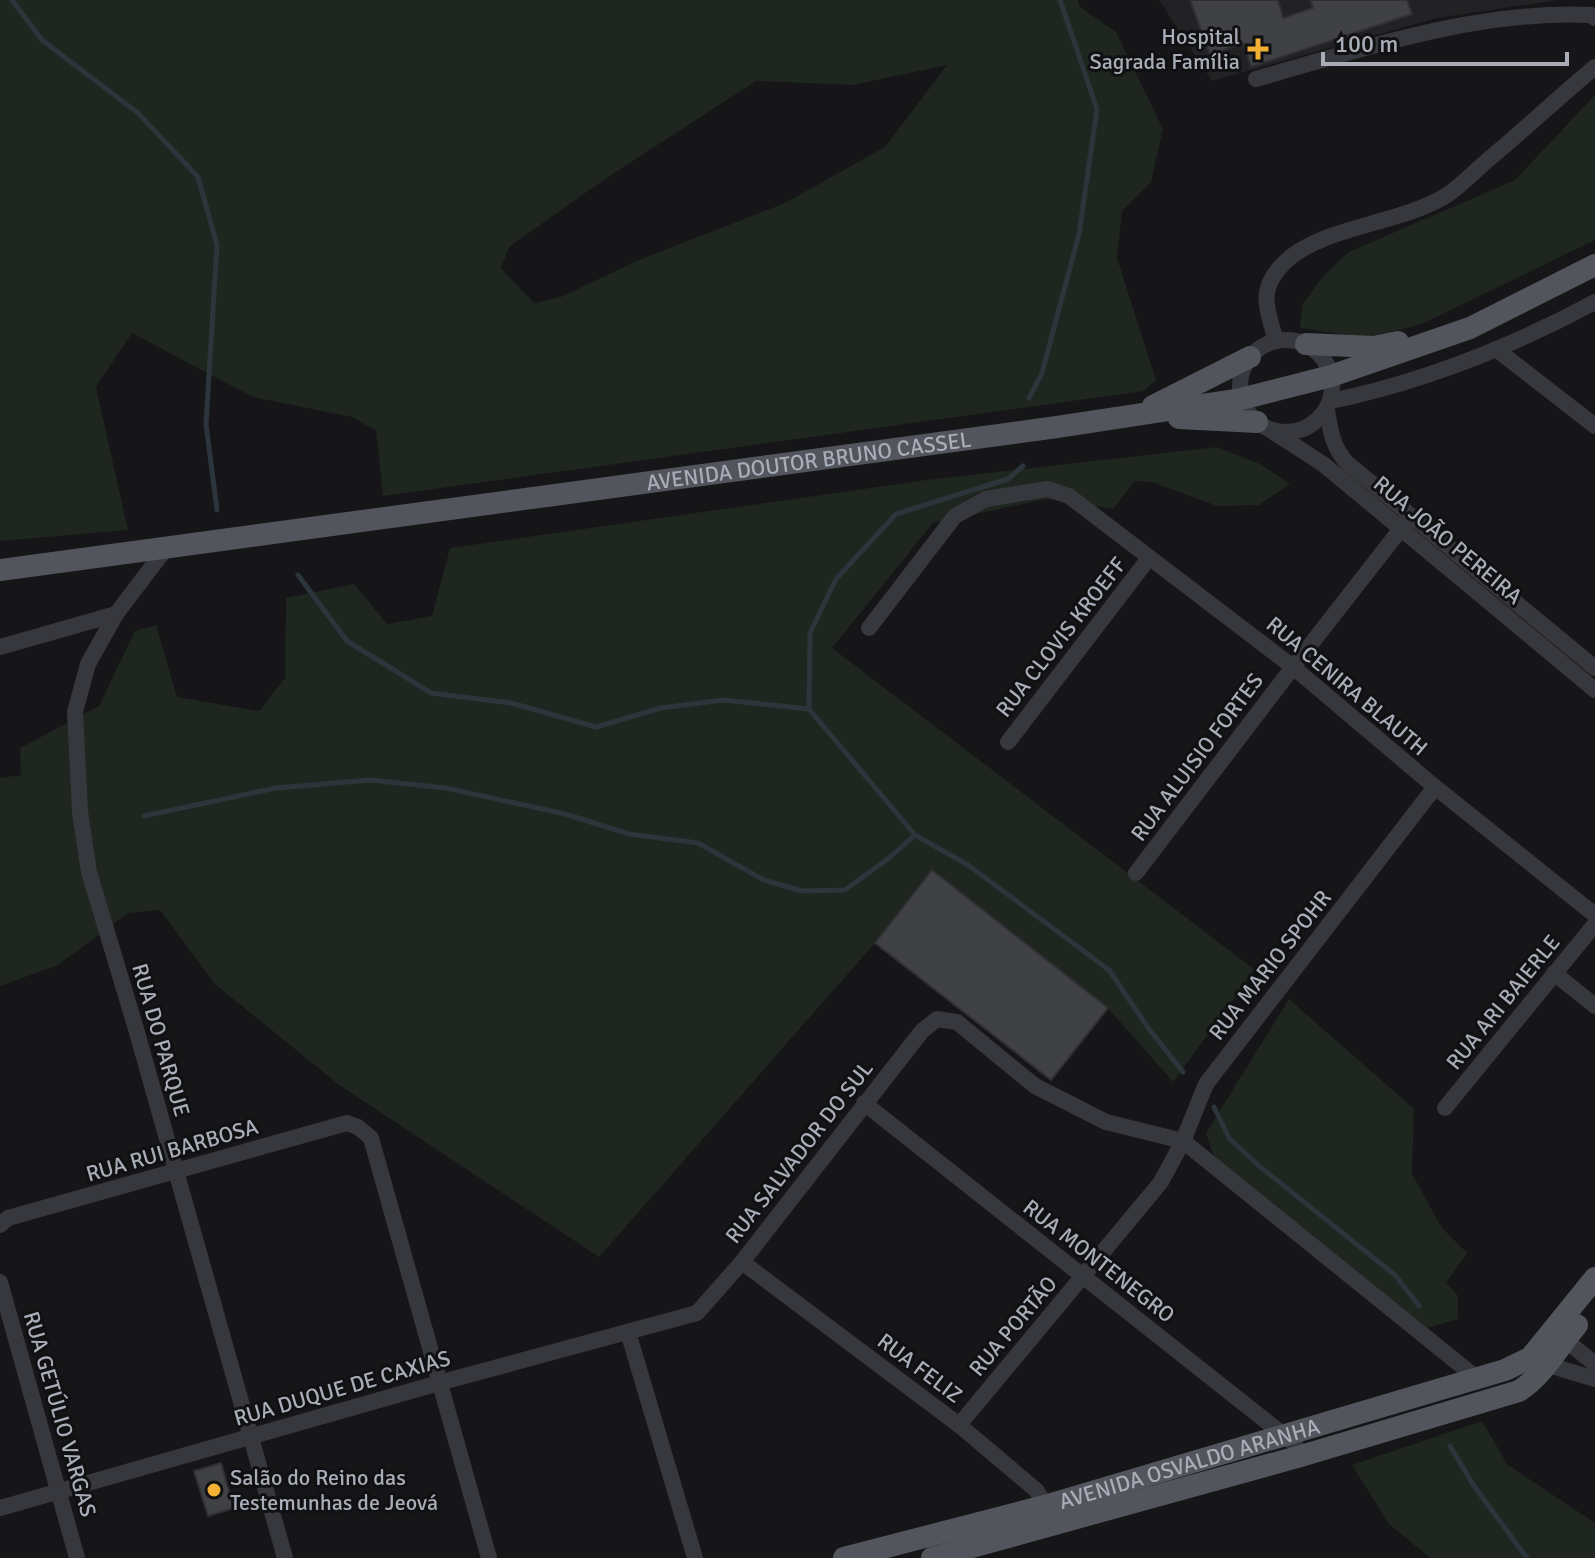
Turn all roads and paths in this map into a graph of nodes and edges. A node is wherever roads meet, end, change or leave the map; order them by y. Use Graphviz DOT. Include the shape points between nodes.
graph roads {
  1 [pos="1595,18"];
  2 [pos="1595,67"];
  3 [pos="1256,79"];
  4 [pos="1595,265"];
  5 [pos="1595,302"];
  6 [pos="1470,328"];
  7 [pos="1276,341"];
  8 [pos="1306,344"];
  9 [pos="1496,349"];
  10 [pos="1250,357"];
  11 [pos="1331,376"];
  12 [pos="1241,399"];
  13 [pos="1329,405"];
  14 [pos="1134,416"];
  15 [pos="1263,426"];
  16 [pos="1595,426"];
  17 [pos="1406,522"];
  18 [pos="167,547"];
  19 [pos="1149,558"];
  20 [pos="0,570"];
  21 [pos="116,614"];
  22 [pos="869,628"];
  23 [pos="0,647"];
  24 [pos="1293,667"];
  25 [pos="1595,668"];
  26 [pos="1595,690"];
  27 [pos="1008,742"];
  28 [pos="1435,787"];
  29 [pos="1136,873"];
  30 [pos="1595,915"];
  31 [pos="1595,924"];
  32 [pos="1554,973"];
  33 [pos="1595,1006"];
  34 [pos="864,1103"];
  35 [pos="1445,1108"];
  36 [pos="1183,1141"];
  37 [pos="176,1172"];
  38 [pos="1161,1182"];
  39 [pos="0,1225"];
  40 [pos="742,1262"];
  41 [pos="1082,1276"];
  42 [pos="1595,1278"];
  43 [pos="0,1282"];
  44 [pos="1595,1302"];
  45 [pos="697,1313"];
  46 [pos="628,1332"];
  47 [pos="1559,1335"];
  48 [pos="1539,1361"];
  49 [pos="1595,1364"];
  50 [pos="1595,1379"];
  51 [pos="1479,1380"];
  52 [pos="439,1383"];
  53 [pos="959,1425"];
  54 [pos="1284,1435"];
  55 [pos="252,1436"];
  56 [pos="1301,1456"];
  57 [pos="58,1491"];
  58 [pos="0,1508"];
  59 [pos="1051,1514"];
  60 [pos="77,1558"];
  61 [pos="285,1558"];
  62 [pos="489,1558"];
  63 [pos="695,1558"];
  64 [pos="844,1558"];
  65 [pos="932,1558"];
  1 -- 3 [label="street" via="1556,13 1456,27"];
  2 -- 7 [label="street" via="1448,195 1415,211 1346,231 1285,261 1264,300"];
  4 -- 6 [label="main road, AVENIDA DOUTOR BRUNO CASSEL"];
  5 -- 9 [label="street"];
  6 -- 8 [label="main road" via="1374,347"];
  6 -- 11 [label="main road, AVENIDA DOUTOR BRUNO CASSEL"];
  7 -- 8 [label="street"];
  7 -- 10 [label="street"];
  8 -- 11 [label="street" via="1319,353"];
  9 -- 13 [label="street"];
  9 -- 16 [label="street"];
  10 -- 12 [label="street" via="1242,370"];
  10 -- 14 [label="main road"];
  11 -- 12 [label="main road, AVENIDA DOUTOR BRUNO CASSEL"];
  11 -- 13 [label="street, RUA JOÃO PEREIRA"];
  12 -- 14 [label="main road, AVENIDA DOUTOR BRUNO CASSEL"];
  12 -- 15 [label="street"];
  13 -- 15 [label="street" via="1311,426 1290,433"];
  13 -- 17 [label="street, RUA JOÃO PEREIRA" via="1332,439 1340,456"];
  14 -- 15 [label="main road"];
  14 -- 18 [label="main road, AVENIDA DOUTOR BRUNO CASSEL"];
  15 -- 17 [label="street, RUA JOÃO PEREIRA"];
  17 -- 24 [label="street, RUA ALUISIO FORTES"];
  17 -- 25 [label="street, RUA JOÃO PEREIRA"];
  17 -- 26 [label="street, RUA JOÃO PEREIRA"];
  18 -- 20 [label="main road, AVENIDA DOUTOR BRUNO CASSEL"];
  18 -- 21 [label="street, RUA DO PARQUE"];
  19 -- 22 [label="street, RUA CENIRA BLAUTH" via="1069,496 1048,489 986,499 955,516"];
  19 -- 24 [label="street, RUA CENIRA BLAUTH"];
  19 -- 27 [label="street, RUA CLOVIS KROEFF"];
  21 -- 23 [label="street"];
  21 -- 37 [label="street, RUA DO PARQUE" via="88,664 75,712 80,812 89,872"];
  24 -- 28 [label="street, RUA CENIRA BLAUTH"];
  24 -- 29 [label="street, RUA ALUISIO FORTES"];
  28 -- 30 [label="street, RUA CENIRA BLAUTH"];
  28 -- 36 [label="street, RUA MARIO SPOHR" via="1206,1084"];
  31 -- 32 [label="street, RUA ARI BAIERLE"];
  32 -- 33 [label="street"];
  32 -- 35 [label="street, RUA ARI BAIERLE"];
  34 -- 36 [label="street, RUA SALVADOR DO SUL" via="937,1019 957,1022 1035,1086 1106,1122"];
  34 -- 40 [label="street, RUA SALVADOR DO SUL"];
  34 -- 41 [label="street, RUA MONTENEGRO"];
  36 -- 38 [label="street, RUA MARIO SPOHR"];
  36 -- 51 [label="street"];
  37 -- 39 [label="street, RUA RUI BARBOSA" via="8,1218"];
  37 -- 52 [label="street, RUA RUI BARBOSA" via="347,1123 358,1127 371,1138"];
  37 -- 55 [label="street, RUA DO PARQUE"];
  38 -- 41 [label="street, RUA PORTÃO"];
  40 -- 45 [label="street, RUA SALVADOR DO SUL"];
  40 -- 53 [label="street, RUA FELIZ"];
  41 -- 53 [label="street, RUA PORTÃO"];
  41 -- 54 [label="street, RUA MONTENEGRO"];
  42 -- 47 [label="main road"];
  43 -- 57 [label="street, RUA GETÚLIO VARGAS"];
  44 -- 47 [label="main road"];
  45 -- 46 [label="street, RUA DUQUE DE CAXIAS"];
  46 -- 52 [label="street, RUA DUQUE DE CAXIAS"];
  46 -- 63 [label="street"];
  47 -- 48 [label="main road"];
  47 -- 49 [label="street"];
  48 -- 50 [label="street"];
  48 -- 51 [label="main road, AVENIDA OSVALDO ARANHA"];
  48 -- 56 [label="main road, AVENIDA OSVALDO ARANHA" via="1530,1384 1519,1391"];
  51 -- 54 [label="main road, AVENIDA OSVALDO ARANHA"];
  52 -- 55 [label="street, RUA DUQUE DE CAXIAS"];
  52 -- 62 [label="street"];
  53 -- 59 [label="street, RUA FELIZ" via="1036,1490"];
  54 -- 56 [label="street, RUA MONTENEGRO"];
  54 -- 59 [label="main road, AVENIDA OSVALDO ARANHA"];
  55 -- 57 [label="street, RUA DUQUE DE CAXIAS"];
  55 -- 61 [label="street, RUA DO PARQUE"];
  56 -- 59 [label="main road, AVENIDA OSVALDO ARANHA"];
  57 -- 58 [label="street, RUA DUQUE DE CAXIAS"];
  57 -- 60 [label="street, RUA GETÚLIO VARGAS"];
  59 -- 64 [label="main road, AVENIDA OSVALDO ARANHA"];
  59 -- 65 [label="main road, AVENIDA OSVALDO ARANHA"];
}
